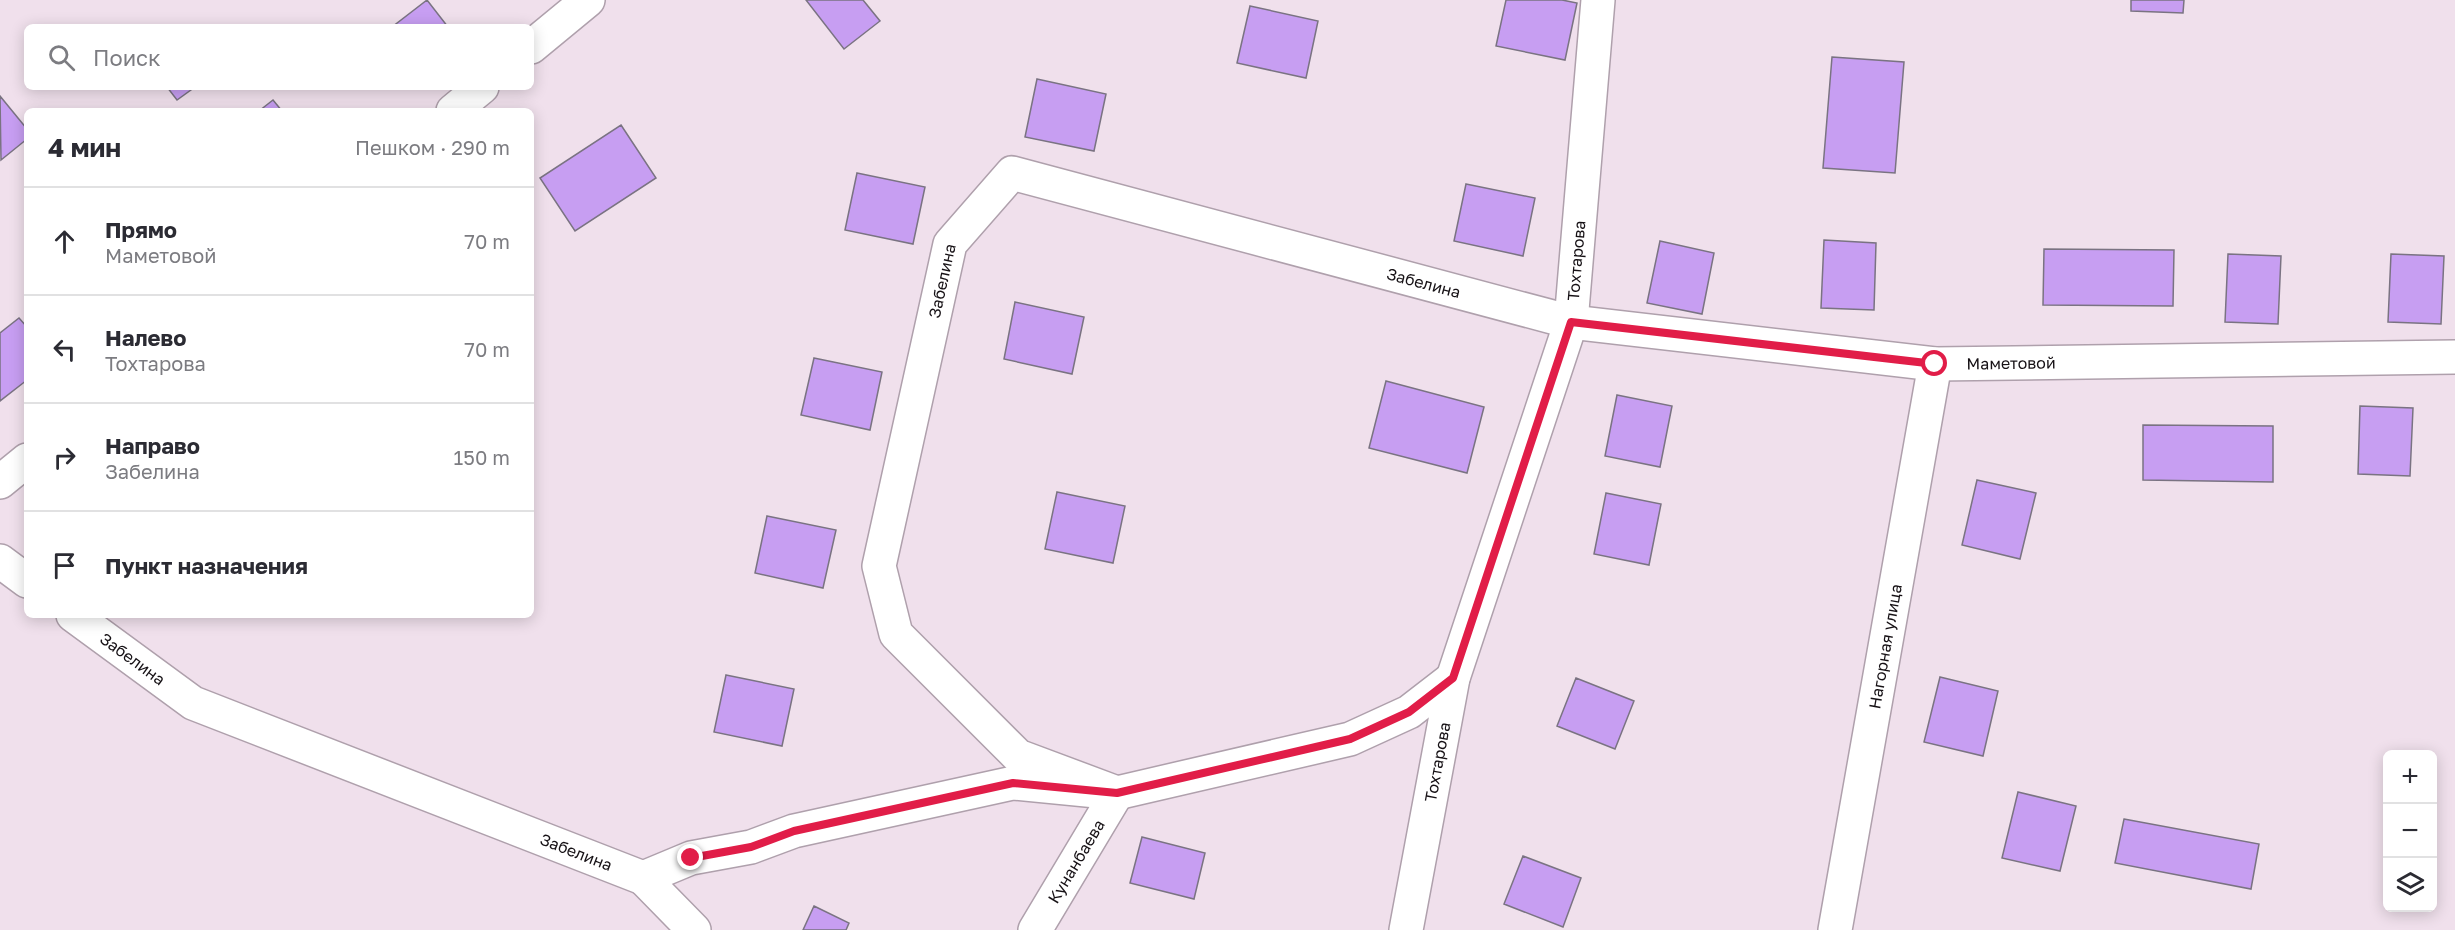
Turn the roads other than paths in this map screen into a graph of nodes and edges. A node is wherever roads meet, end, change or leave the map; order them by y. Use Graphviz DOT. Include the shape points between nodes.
graph roads {
  1 [pos="588,0"];
  2 [pos="1598,0"];
  3 [pos="534,45"];
  4 [pos="478,90"];
  5 [pos="457,108"];
  6 [pos="1571,322"];
  7 [pos="2455,357"];
  8 [pos="1935,364"];
  9 [pos="24,462"];
  10 [pos="0,482"];
  11 [pos="0,561"];
  12 [pos="24,579"];
  13 [pos="77,618"];
  14 [pos="1453,678"];
  15 [pos="1117,793"];
  16 [pos="643,878"];
  17 [pos="694,930"];
  18 [pos="1035,930"];
  19 [pos="1406,930"];
  20 [pos="1835,930"];
  1 -- 3 [label="street"];
  2 -- 6 [label="street, Тохтарова"];
  4 -- 5 [label="street"];
  6 -- 8 [label="street, Маметовой"];
  6 -- 14 [label="street, Тохтарова"];
  6 -- 15 [label="street, Забелина" via="1012,173 950,244 879,566 896,634 1018,756"];
  7 -- 8 [label="street, Маметовой"];
  8 -- 20 [label="street, Нагорная улица"];
  9 -- 10 [label="street"];
  11 -- 12 [label="street"];
  13 -- 16 [label="street, Забелина" via="193,703"];
  14 -- 15 [label="street" via="1409,712 1350,739"];
  14 -- 19 [label="street, Тохтарова"];
  15 -- 16 [label="street" via="1013,783 794,831 751,847 691,858"];
  15 -- 18 [label="street, Кунанбаева"];
  16 -- 17 [label="street"];
}
